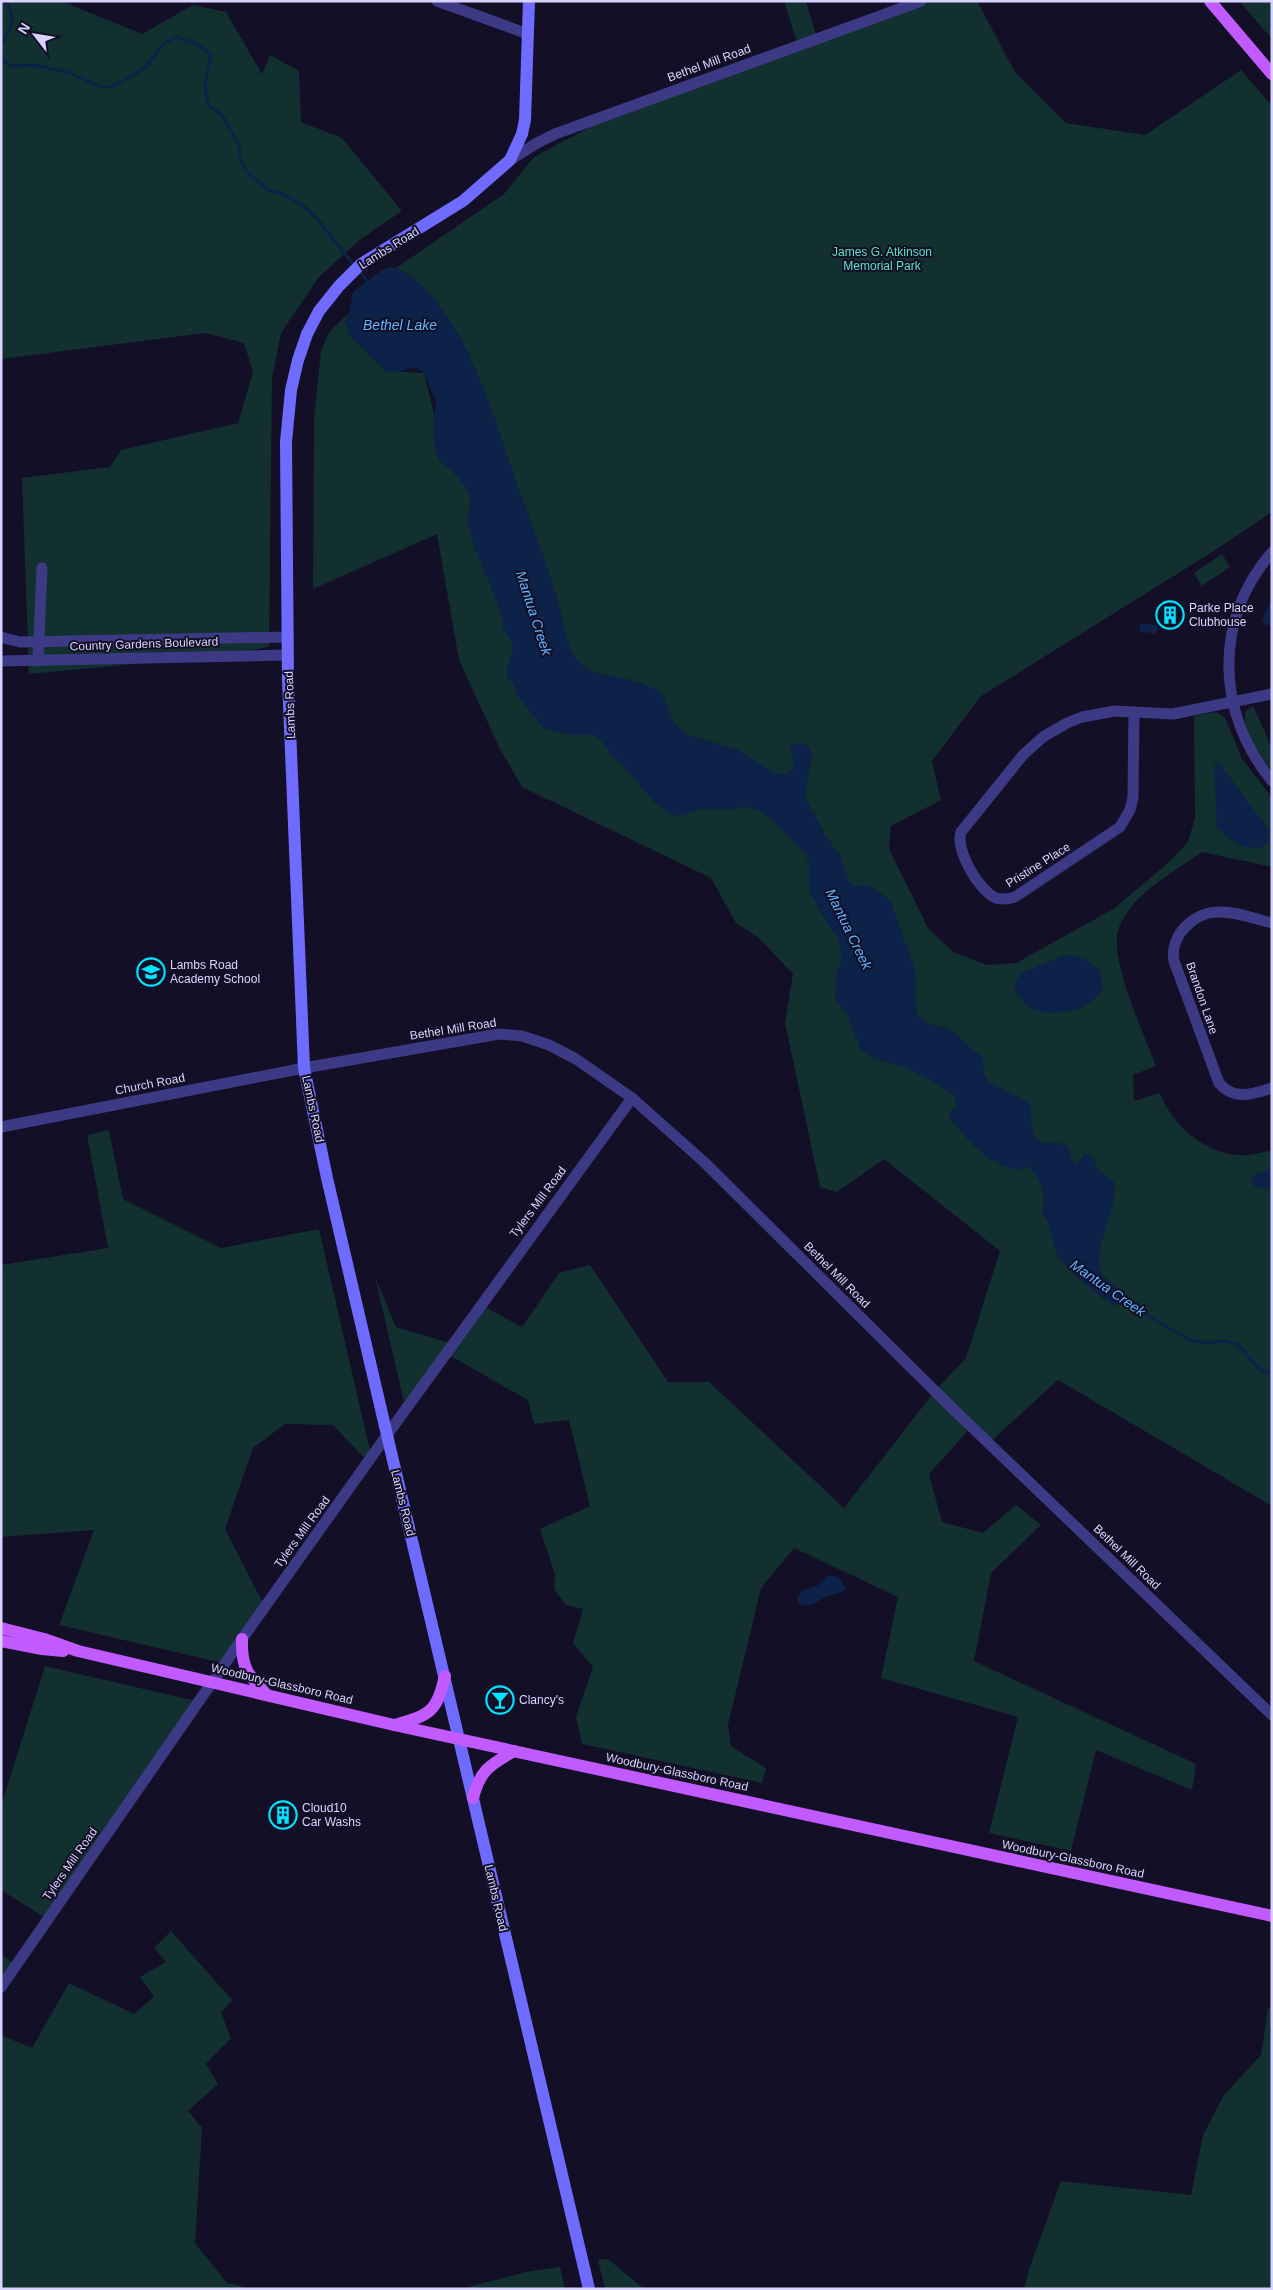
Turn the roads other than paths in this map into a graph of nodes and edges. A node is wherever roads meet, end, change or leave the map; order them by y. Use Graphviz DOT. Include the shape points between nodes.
graph roads {
  1 [pos="437,1"];
  2 [pos="529,1"];
  3 [pos="921,1"];
  4 [pos="1210,1"];
  5 [pos="528,34"];
  6 [pos="1272,74"];
  7 [pos="510,160"];
  8 [pos="1272,552"];
  9 [pos="42,568"];
  10 [pos="1,637"];
  11 [pos="288,637"];
  12 [pos="39,642"];
  13 [pos="288,655"];
  14 [pos="1,661"];
  15 [pos="38,661"];
  16 [pos="1272,694"];
  17 [pos="1232,702"];
  18 [pos="1134,712"];
  19 [pos="1272,782"];
  20 [pos="1272,923"];
  21 [pos="304,1068"];
  22 [pos="1272,1088"];
  23 [pos="632,1098"];
  24 [pos="1,1127"];
  25 [pos="387,1434"];
  26 [pos="1,1628"];
  27 [pos="242,1639"];
  28 [pos="1,1642"];
  29 [pos="78,1651"];
  30 [pos="445,1676"];
  31 [pos="214,1682"];
  32 [pos="267,1695"];
  33 [pos="1272,1715"];
  34 [pos="394,1725"];
  35 [pos="459,1739"];
  36 [pos="514,1751"];
  37 [pos="473,1798"];
  38 [pos="1272,1916"];
  39 [pos="1,1987"];
  40 [pos="588,2289"];
  1 -- 5 [label="street"];
  2 -- 5 [label="main road, Lambs Road"];
  3 -- 7 [label="street, Bethel Mill Road" via="587,122 537,143"];
  4 -- 6 [label="main road"];
  5 -- 7 [label="main road, Lambs Road" via="525,120"];
  7 -- 11 [label="main road, Lambs Road" via="463,201 352,271 320,311 307,334 291,390 286,442"];
  8 -- 17 [label="street" via="1252,581 1236,618 1228,662"];
  9 -- 12 [label="street"];
  10 -- 12 [label="street, Country Gardens Boulevard"];
  11 -- 12 [label="street, Country Gardens Boulevard"];
  11 -- 13 [label="main road, Lambs Road"];
  12 -- 15 [label="street"];
  13 -- 15 [label="street, Country Gardens Boulevard"];
  13 -- 21 [label="main road, Lambs Road"];
  14 -- 15 [label="street, Country Gardens Boulevard"];
  16 -- 17 [label="street, Pristine Place"];
  17 -- 18 [label="street, Pristine Place" via="1168,715"];
  17 -- 19 [label="street" via="1248,746"];
  18 -- 18 [label="street, Pristine Place" via="1133,797 1128,815 1120,827 1015,897 998,899 987,892 959,844 961,832 978,810 1023,755 1048,733 1090,715"];
  20 -- 22 [label="street, Brandon Lane" via="1211,912 1181,931 1173,952 1219,1083 1230,1092 1241,1095"];
  21 -- 23 [label="street, Bethel Mill Road" via="499,1034 522,1036 576,1059"];
  21 -- 24 [label="street, Church Road"];
  21 -- 25 [label="main road, Lambs Road"];
  23 -- 25 [label="street, Tylers Mill Road"];
  23 -- 33 [label="street, Bethel Mill Road" via="703,1161 958,1414"];
  25 -- 27 [label="street, Tylers Mill Road"];
  25 -- 30 [label="main road, Lambs Road"];
  26 -- 29 [label="main road, Woodbury-Glassboro Road"];
  27 -- 31 [label="street, Tylers Mill Road"];
  27 -- 32 [label="main road" via="242,1662 247,1674"];
  28 -- 29 [label="main road, Woodbury-Glassboro Road"];
  29 -- 31 [label="main road, Woodbury-Glassboro Road"];
  30 -- 34 [label="main road" via="441,1696 430,1711"];
  30 -- 35 [label="main road, Lambs Road"];
  31 -- 32 [label="main road, Woodbury-Glassboro Road"];
  31 -- 39 [label="street, Tylers Mill Road"];
  32 -- 34 [label="main road, Woodbury-Glassboro Road"];
  34 -- 35 [label="main road, Woodbury-Glassboro Road"];
  35 -- 36 [label="main road, Woodbury-Glassboro Road"];
  35 -- 37 [label="main road, Lambs Road"];
  36 -- 37 [label="main road" via="486,1768"];
  36 -- 38 [label="main road, Woodbury-Glassboro Road"];
  37 -- 40 [label="main road, Lambs Road"];
}
